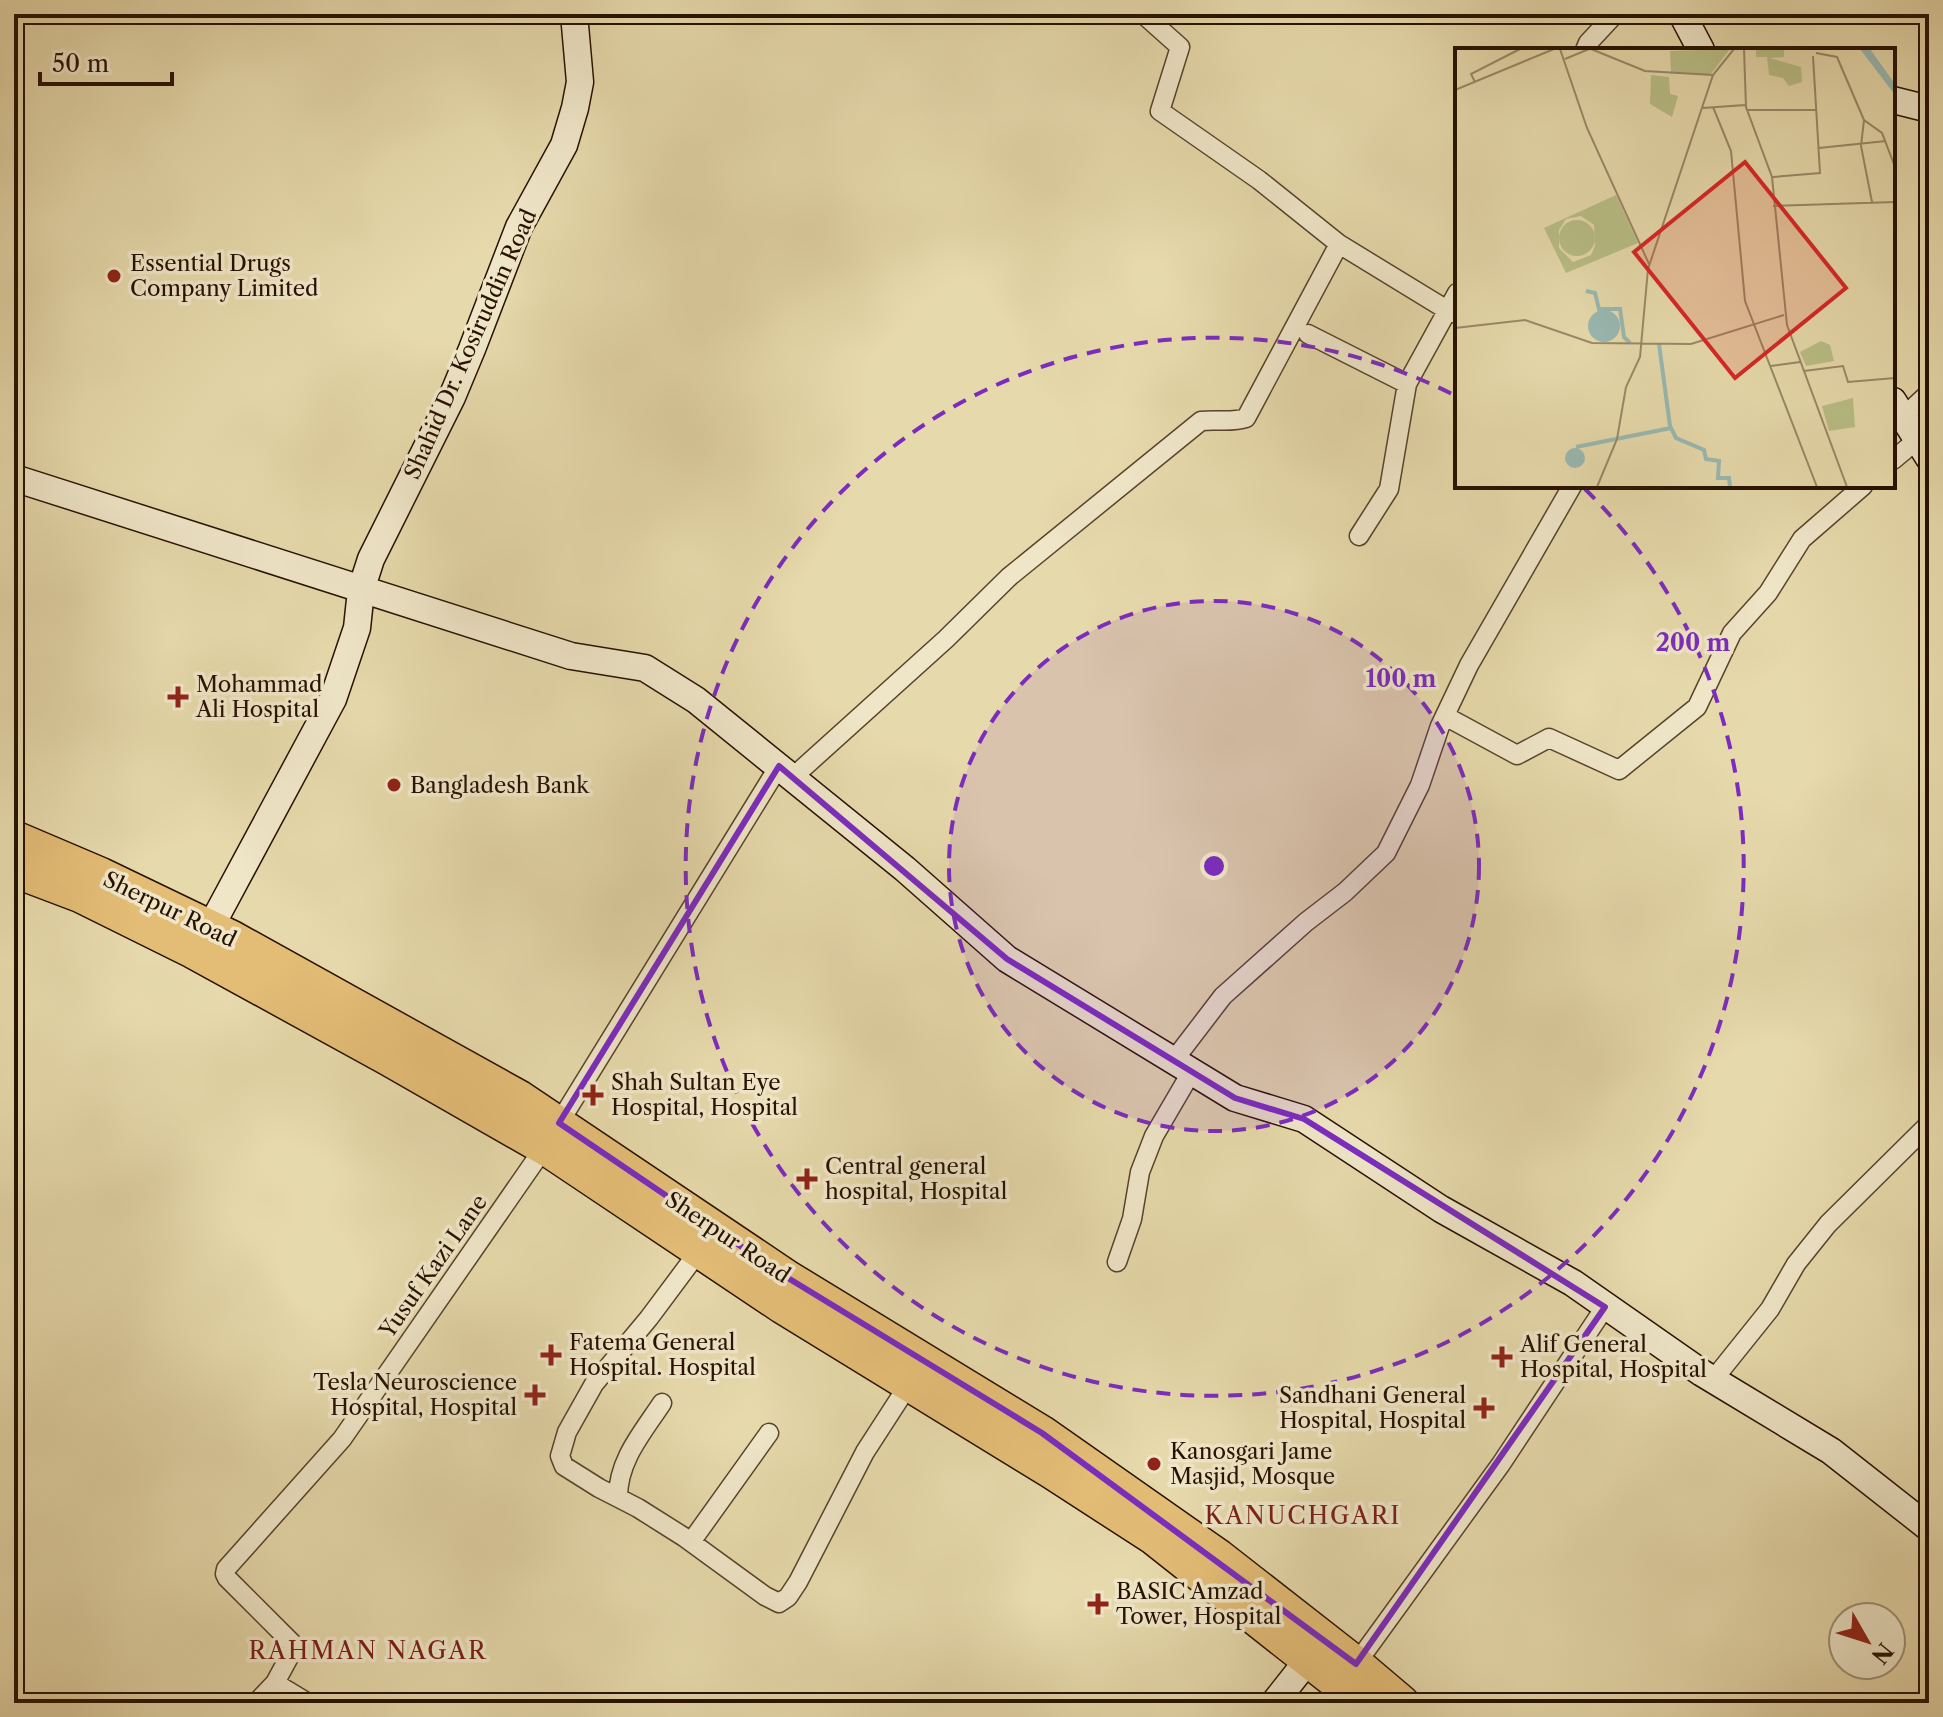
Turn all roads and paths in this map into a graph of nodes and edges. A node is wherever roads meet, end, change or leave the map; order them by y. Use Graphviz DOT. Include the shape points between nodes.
graph roads {
  1 [pos="574,14"];
  2 [pos="1143,14"];
  3 [pos="1615,14"];
  4 [pos="1682,14"];
  5 [pos="1586,48"];
  6 [pos="1700,48"];
  7 [pos="1895,100"];
  8 [pos="1929,109"];
  9 [pos="1339,244"];
  10 [pos="1452,312"];
  11 [pos="1308,334"];
  12 [pos="1407,384"];
  13 [pos="1929,393"];
  14 [pos="1898,409"];
  15 [pos="1923,449"];
  16 [pos="1895,459"];
  17 [pos="14,478"];
  18 [pos="1571,488"];
  19 [pos="1861,488"];
  20 [pos="1359,536"];
  21 [pos="361,590"];
  22 [pos="1445,716"];
  23 [pos="786,772"];
  24 [pos="18,860"];
  25 [pos="210,928"];
  26 [pos="1183,1066"];
  27 [pos="1929,1124"];
  28 [pos="552,1135"];
  29 [pos="699,1251"];
  30 [pos="1117,1262"];
  31 [pos="1605,1307"];
  32 [pos="1713,1380"];
  33 [pos="909,1384"];
  34 [pos="662,1403"];
  35 [pos="769,1433"];
  36 [pos="618,1497"];
  37 [pos="1929,1528"];
  38 [pos="691,1542"];
  39 [pos="1316,1650"];
  40 [pos="1356,1664"];
  41 [pos="275,1683"];
  42 [pos="256,1703"];
  43 [pos="308,1703"];
  44 [pos="1274,1703"];
  45 [pos="1363,1703"];
  46 [pos="1402,1703"];
  1 -- 21 [label="street, Shahid Dr. Kosiruddin Road" via="580,82 564,145 519,227 452,397 371,559"];
  2 -- 9 [label="street" via="1180,47 1160,111"];
  3 -- 5 [label="street"];
  4 -- 6 [label="street"];
  7 -- 8 [label="street"];
  9 -- 10 [label="street"];
  9 -- 23 [label="street" via="1246,418 1201,421 1009,577 946,639"];
  10 -- 12 [label="street"];
  11 -- 12 [label="street"];
  12 -- 20 [label="street" via="1389,489"];
  13 -- 14 [label="street"];
  14 -- 15 [label="street"];
  15 -- 16 [label="street"];
  17 -- 21 [label="street"];
  18 -- 22 [label="street"];
  19 -- 22 [label="street" via="1802,539 1768,593 1732,633 1697,707 1619,770 1549,738 1517,755"];
  21 -- 23 [label="street" via="571,656 645,668 696,700"];
  21 -- 25 [label="street, Shahid Dr. Kosiruddin Road" via="357,628 333,699"];
  22 -- 26 [label="street" via="1420,785 1386,853 1223,996"];
  23 -- 26 [label="street" via="1007,959"];
  23 -- 28 [label="street"];
  24 -- 25 [label="highway, Sherpur Road" via="101,875"];
  24 -- 28 [label="highway, Sherpur Road" via="388,1058"];
  25 -- 28 [label="highway, Sherpur Road" via="520,1098"];
  26 -- 30 [label="street" via="1140,1172"];
  26 -- 31 [label="street" via="1235,1098 1304,1119"];
  27 -- 32 [label="street" via="1828,1224"];
  28 -- 29 [label="highway, Sherpur Road"];
  28 -- 39 [label="highway, Sherpur Road" via="1042,1433 1182,1530"];
  28 -- 41 [label="street, Yusuf Kazi Lane" via="342,1439 226,1569 227,1578 295,1646"];
  29 -- 33 [label="highway, Sherpur Road"];
  29 -- 36 [label="street" via="594,1384 567,1432 560,1456 564,1466"];
  31 -- 32 [label="street"];
  31 -- 40 [label="street" via="1501,1464"];
  32 -- 37 [label="street" via="1831,1451"];
  33 -- 38 [label="street" via="865,1452 788,1597 779,1603 765,1596"];
  33 -- 39 [label="highway, Sherpur Road" via="1153,1537"];
  34 -- 36 [label="street" via="624,1461"];
  35 -- 38 [label="street"];
  36 -- 38 [label="street"];
  39 -- 40 [label="highway, Sherpur Road"];
  39 -- 44 [label="street"];
  39 -- 45 [label="highway, Sherpur Road"];
  40 -- 46 [label="highway, Sherpur Road"];
  41 -- 42 [label="street, Yusuf Kazi Lane"];
  41 -- 43 [label="street"];
}
